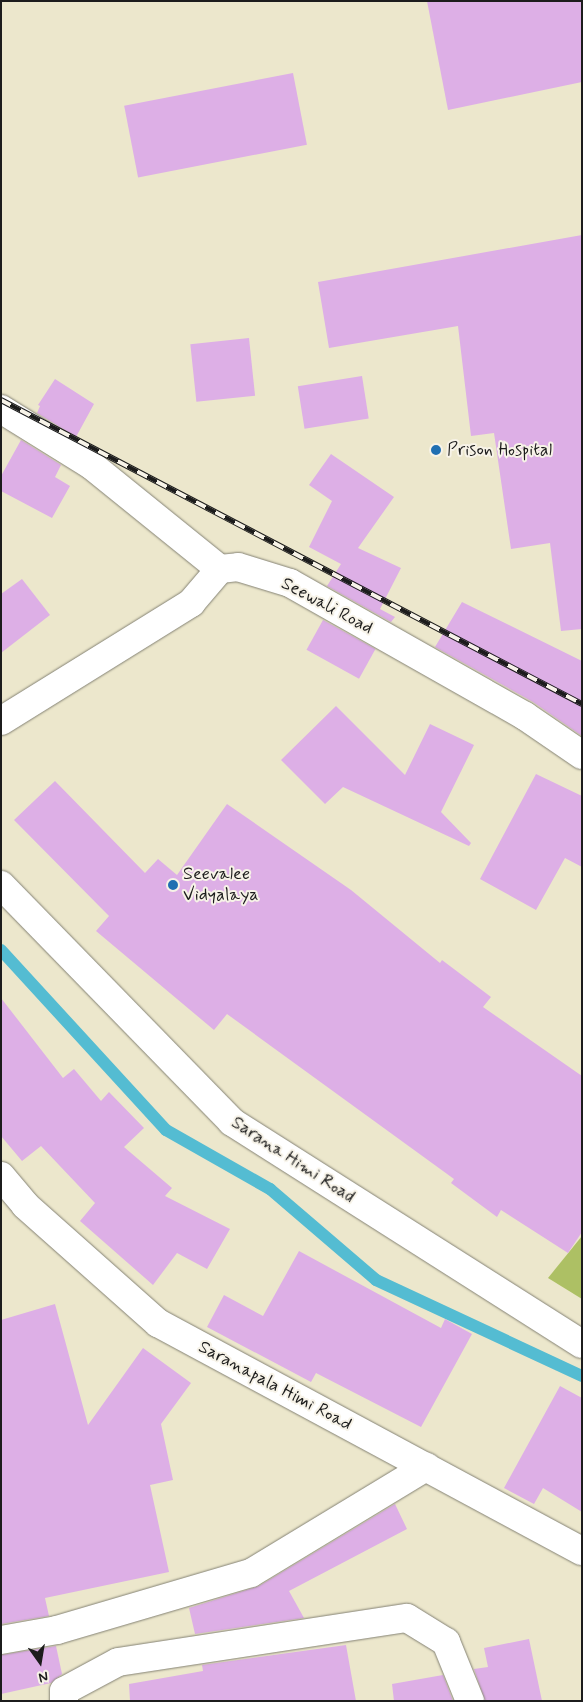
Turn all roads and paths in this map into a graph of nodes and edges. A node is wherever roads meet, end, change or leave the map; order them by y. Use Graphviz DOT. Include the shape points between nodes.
graph roads {
  1 [pos="1,408"];
  2 [pos="220,568"];
  3 [pos="1,721"];
  4 [pos="582,755"];
  5 [pos="1,885"];
  6 [pos="1,1176"];
  7 [pos="582,1344"];
  8 [pos="426,1467"];
  9 [pos="582,1550"];
  10 [pos="1,1640"];
  11 [pos="64,1701"];
  12 [pos="470,1701"];
  1 -- 2 [label="street" via="91,465"];
  2 -- 3 [label="street" via="190,603"];
  2 -- 4 [label="street, Seewali Road" via="238,567 290,583 525,716"];
  5 -- 7 [label="street, Sarana Himi Road" via="232,1122"];
  6 -- 8 [label="street, Saranapala Himi Road" via="25,1205 158,1323"];
  8 -- 9 [label="street, Saranapala Himi Road"];
  8 -- 10 [label="street" via="251,1573 57,1630"];
  11 -- 12 [label="street" via="64,1691 118,1662 407,1618 446,1642"];
}
